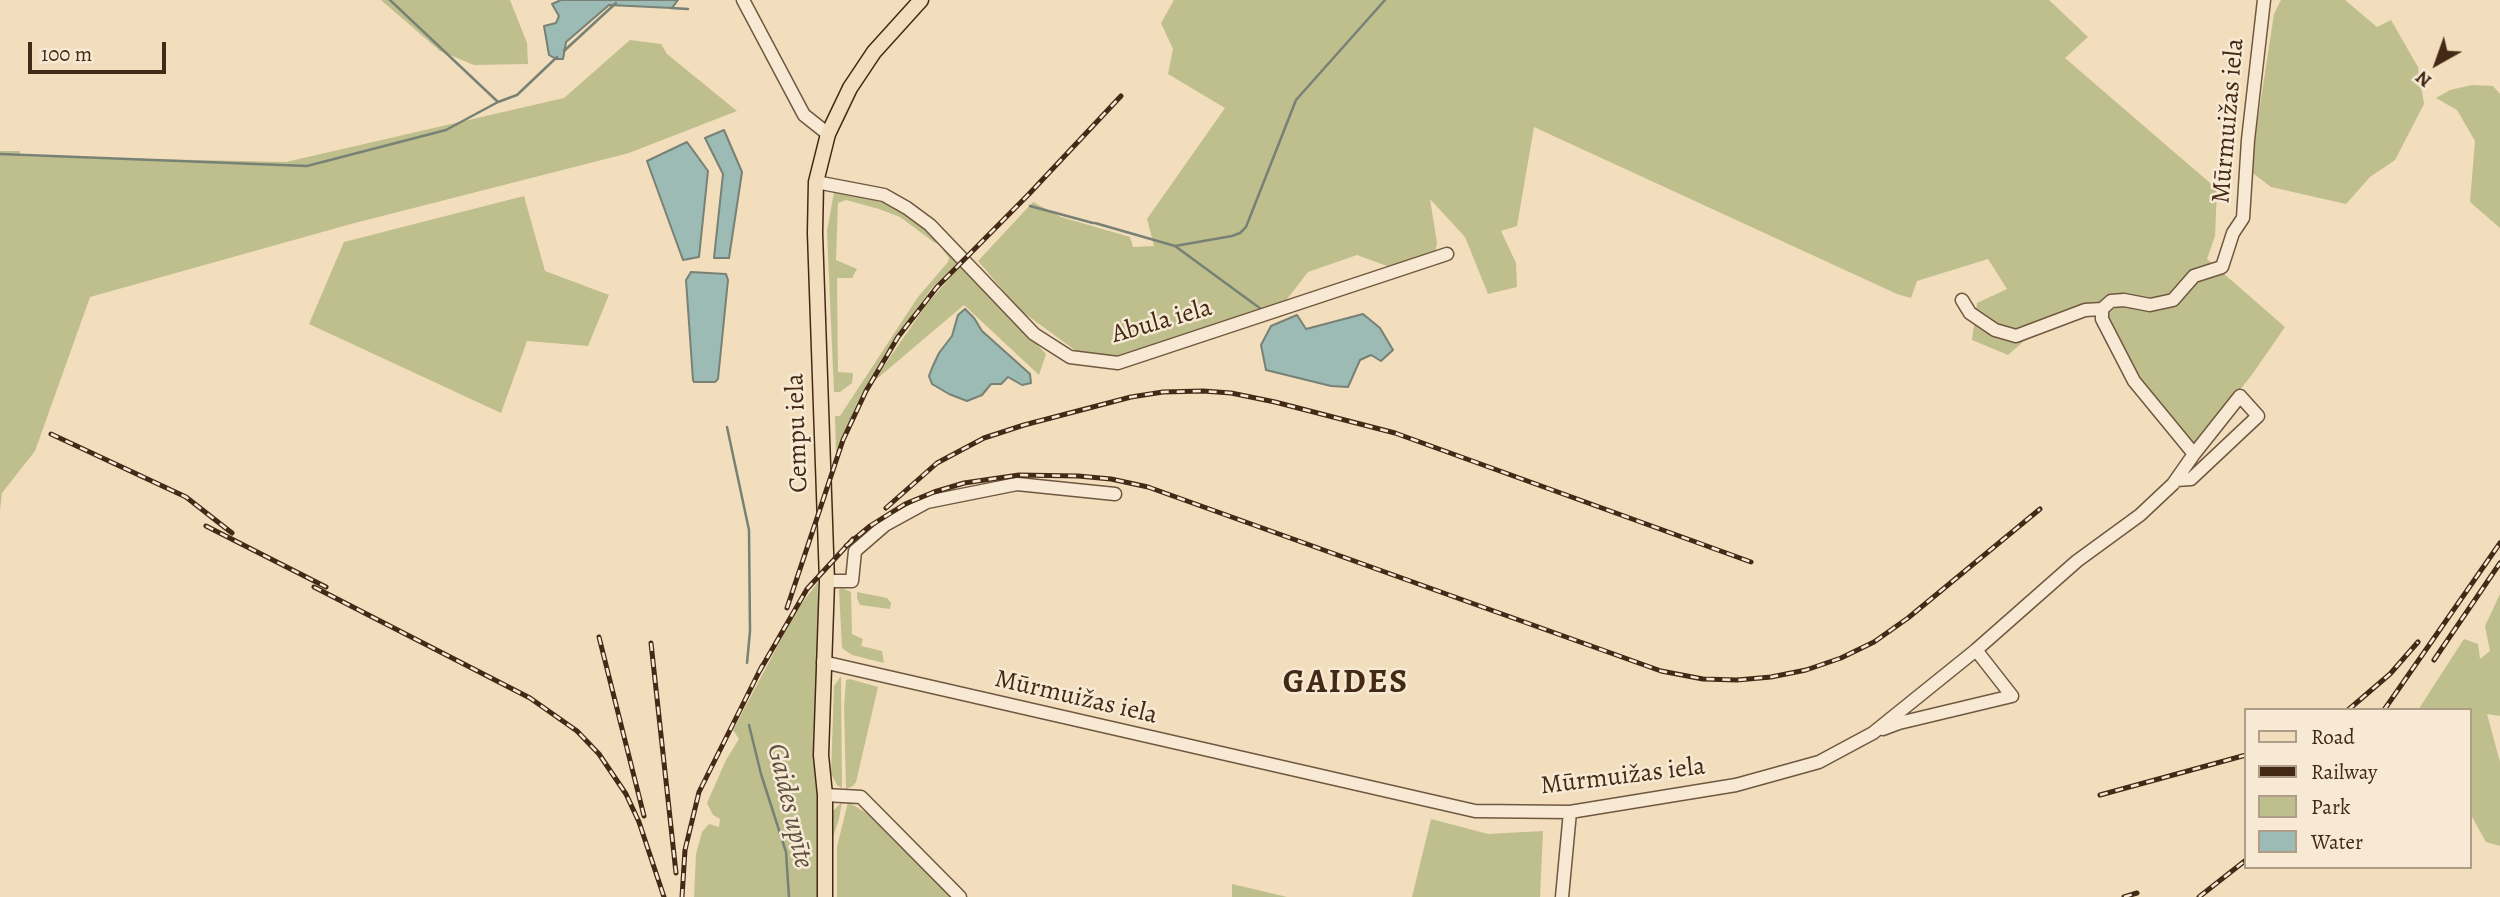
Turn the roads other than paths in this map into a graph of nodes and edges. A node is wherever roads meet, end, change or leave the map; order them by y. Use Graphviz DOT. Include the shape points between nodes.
graph roads {
  1 [pos="743,0"];
  2 [pos="921,0"];
  3 [pos="2264,0"];
  4 [pos="828,134"];
  5 [pos="816,182"];
  6 [pos="1447,254"];
  7 [pos="1962,300"];
  8 [pos="2102,309"];
  9 [pos="2194,454"];
  10 [pos="2176,480"];
  11 [pos="1115,494"];
  12 [pos="827,581"];
  13 [pos="1976,650"];
  14 [pos="823,662"];
  15 [pos="1873,733"];
  16 [pos="825,795"];
  17 [pos="1570,812"];
  18 [pos="825,897"];
  19 [pos="960,897"];
  20 [pos="1562,897"];
  1 -- 4 [label="street" via="804,115"];
  2 -- 4 [label="main road, Cempu iela" via="874,51"];
  3 -- 8 [label="street, Mūrmuižas iela" via="2244,218 2233,233 2222,267 2194,276 2172,300 2150,305 2111,301"];
  4 -- 5 [label="main road, Cempu iela"];
  5 -- 6 [label="street, Abula iela" via="884,195 908,208 930,225 1034,334 1070,357 1118,363"];
  5 -- 12 [label="main road, Cempu iela"];
  7 -- 8 [label="street, Mūrmuižas iela" via="1970,313 1995,330 2016,336 2085,310"];
  8 -- 9 [label="street" via="2102,319 2134,381"];
  9 -- 10 [label="street, Mūrmuižas iela"];
  9 -- 10 [label="street, Mūrmuižas iela" via="2240,396 2258,416 2191,479"];
  10 -- 13 [label="street, Mūrmuižas iela"];
  11 -- 12 [label="street" via="1017,484 927,502 885,525 855,551 852,581"];
  12 -- 14 [label="main road, Cempu iela"];
  13 -- 15 [label="street, Mūrmuižas iela"];
  13 -- 15 [label="street" via="2012,696"];
  14 -- 16 [label="main road, Cempu iela"];
  14 -- 17 [label="street, Mūrmuižas iela" via="1475,811"];
  15 -- 17 [label="street, Mūrmuižas iela" via="1819,762 1736,785"];
  16 -- 18 [label="main road, Cempu iela"];
  16 -- 19 [label="street" via="861,797"];
  17 -- 20 [label="street"];
}
